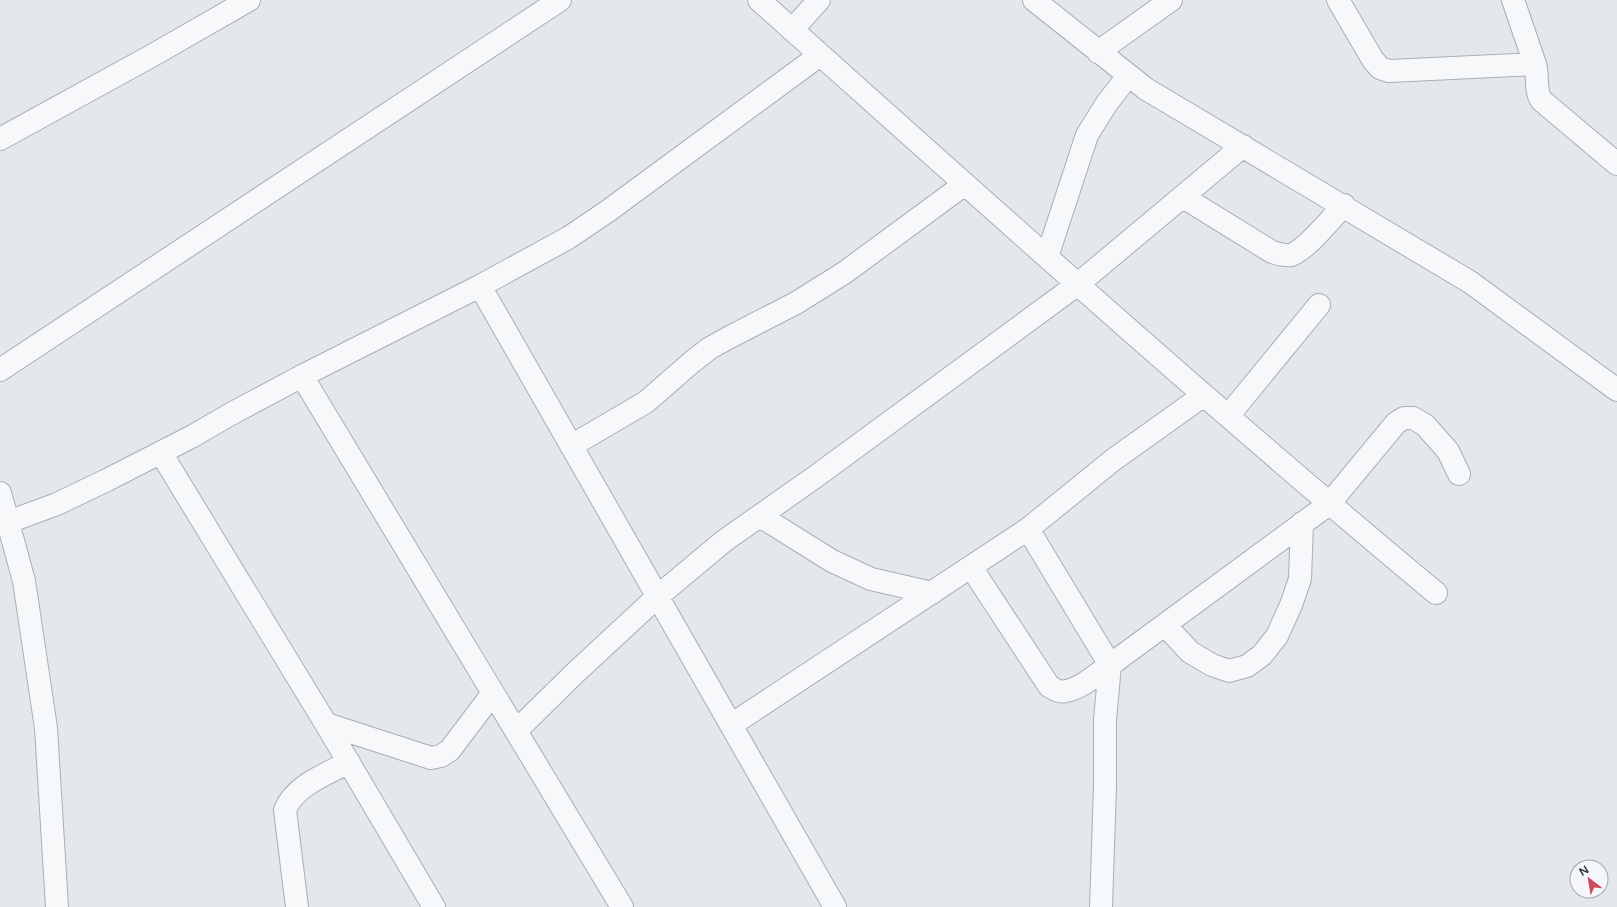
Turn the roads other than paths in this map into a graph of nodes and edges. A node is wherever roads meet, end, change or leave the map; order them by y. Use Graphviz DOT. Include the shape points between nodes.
graph roads {
  1 [pos="249,0"];
  2 [pos="560,0"];
  3 [pos="759,0"];
  4 [pos="819,0"];
  5 [pos="1034,0"];
  6 [pos="1171,0"];
  7 [pos="1338,0"];
  8 [pos="1513,0"];
  9 [pos="792,30"];
  10 [pos="1098,52"];
  11 [pos="820,55"];
  12 [pos="1536,74"];
  13 [pos="1128,76"];
  14 [pos="0,139"];
  15 [pos="1244,146"];
  16 [pos="1617,164"];
  17 [pos="965,184"];
  18 [pos="1183,197"];
  19 [pos="1344,205"];
  20 [pos="1047,257"];
  21 [pos="1078,284"];
  22 [pos="480,286"];
  23 [pos="1319,305"];
  24 [pos="0,370"];
  25 [pos="302,376"];
  26 [pos="1616,388"];
  27 [pos="1204,395"];
  28 [pos="1228,416"];
  29 [pos="571,446"];
  30 [pos="161,453"];
  31 [pos="1459,474"];
  32 [pos="0,493"];
  33 [pos="1329,504"];
  34 [pos="760,516"];
  35 [pos="1302,523"];
  36 [pos="4,524"];
  37 [pos="1028,529"];
  38 [pos="971,567"];
  39 [pos="932,593"];
  40 [pos="1436,593"];
  41 [pos="657,597"];
  42 [pos="1164,625"];
  43 [pos="1110,665"];
  44 [pos="493,693"];
  45 [pos="326,724"];
  46 [pos="731,725"];
  47 [pos="516,731"];
  48 [pos="349,762"];
  49 [pos="57,907"];
  50 [pos="297,907"];
  51 [pos="434,907"];
  52 [pos="622,907"];
  53 [pos="835,907"];
  54 [pos="1100,907"];
  1 -- 14 [label="street"];
  2 -- 24 [label="street"];
  3 -- 9 [label="street"];
  4 -- 9 [label="street"];
  5 -- 10 [label="street"];
  6 -- 10 [label="street"];
  7 -- 12 [label="street" via="1380,68 1389,71"];
  8 -- 12 [label="street"];
  9 -- 11 [label="street"];
  10 -- 13 [label="street"];
  11 -- 17 [label="street"];
  11 -- 22 [label="street" via="608,212 568,238"];
  12 -- 16 [label="street" via="1537,93 1541,100"];
  13 -- 15 [label="street"];
  13 -- 20 [label="street" via="1087,135"];
  15 -- 18 [label="street"];
  15 -- 19 [label="street"];
  17 -- 20 [label="street"];
  17 -- 29 [label="street" via="844,273 796,303 710,348 646,402"];
  18 -- 19 [label="street" via="1282,256 1302,249"];
  18 -- 21 [label="street"];
  19 -- 26 [label="street" via="1470,282"];
  20 -- 21 [label="street"];
  21 -- 27 [label="street"];
  21 -- 34 [label="street"];
  22 -- 25 [label="street"];
  22 -- 29 [label="street"];
  23 -- 28 [label="street"];
  25 -- 30 [label="street"];
  25 -- 44 [label="street"];
  27 -- 28 [label="street"];
  27 -- 37 [label="street" via="1113,460"];
  28 -- 33 [label="street"];
  29 -- 41 [label="street"];
  30 -- 36 [label="street" via="57,504"];
  30 -- 45 [label="street"];
  31 -- 33 [label="street" via="1448,451 1425,426 1413,418 1404,418 1396,423"];
  32 -- 36 [label="street"];
  33 -- 35 [label="street"];
  33 -- 40 [label="street"];
  34 -- 39 [label="street" via="832,561 871,580"];
  34 -- 41 [label="street" via="724,541"];
  35 -- 42 [label="street"];
  35 -- 42 [label="street" via="1300,579 1277,636 1262,655 1247,666 1229,671 1212,665 1190,652"];
  36 -- 49 [label="street" via="24,581 46,728"];
  37 -- 38 [label="street"];
  37 -- 43 [label="street"];
  38 -- 39 [label="street"];
  38 -- 43 [label="street" via="1049,686 1066,692"];
  39 -- 46 [label="street"];
  41 -- 46 [label="street"];
  41 -- 47 [label="street"];
  42 -- 43 [label="street"];
  43 -- 54 [label="street" via="1104,720 1105,786"];
  44 -- 45 [label="street" via="450,750 441,756 431,758"];
  44 -- 47 [label="street"];
  45 -- 48 [label="street"];
  46 -- 53 [label="street"];
  47 -- 52 [label="street"];
  48 -- 50 [label="street" via="303,788 289,800 285,810"];
  48 -- 51 [label="street"];
}
